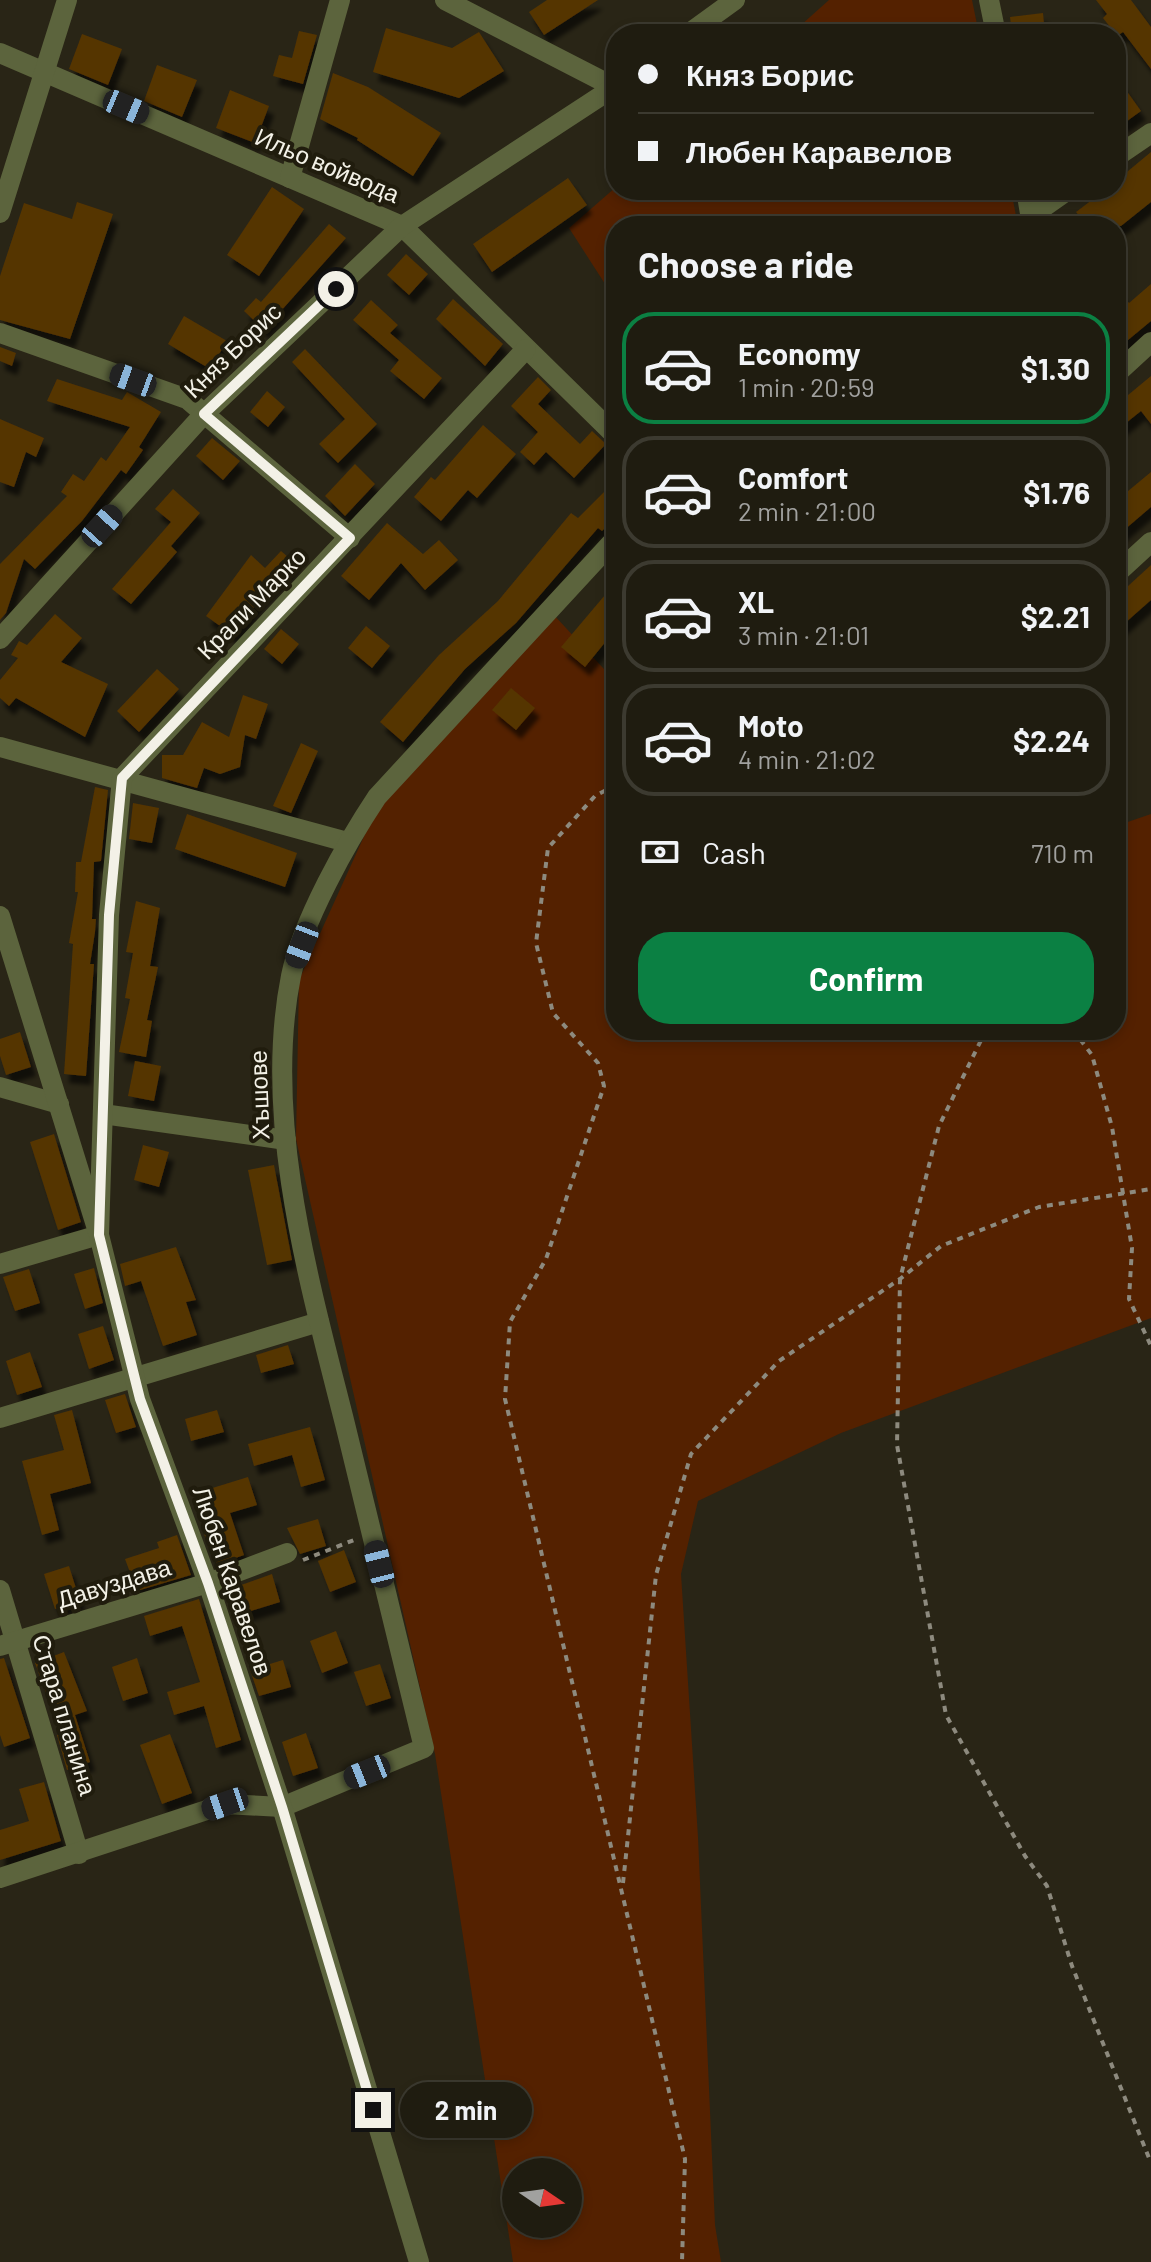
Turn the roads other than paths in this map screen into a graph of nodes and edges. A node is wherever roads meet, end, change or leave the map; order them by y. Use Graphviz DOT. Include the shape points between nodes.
graph roads {
  1 [pos="67,0"];
  2 [pos="340,0"];
  3 [pos="445,0"];
  4 [pos="735,0"];
  5 [pos="989,0"];
  6 [pos="702,24"];
  7 [pos="994,24"];
  8 [pos="0,53"];
  9 [pos="45,71"];
  10 [pos="606,81"];
  11 [pos="606,92"];
  12 [pos="1151,133"];
  13 [pos="1126,150"];
  14 [pos="290,178"];
  15 [pos="1056,200"];
  16 [pos="0,213"];
  17 [pos="1038,216"];
  18 [pos="402,226"];
  19 [pos="0,333"];
  20 [pos="1151,342"];
  21 [pos="526,349"];
  22 [pos="1126,365"];
  23 [pos="204,414"];
  24 [pos="606,426"];
  25 [pos="350,538"];
  26 [pos="1151,542"];
  27 [pos="606,549"];
  28 [pos="1126,565"];
  29 [pos="0,639"];
  30 [pos="0,747"];
  31 [pos="122,778"];
  32 [pos="347,842"];
  33 [pos="0,916"];
  34 [pos="0,1087"];
  35 [pos="59,1104"];
  36 [pos="103,1114"];
  37 [pos="286,1140"];
  38 [pos="99,1235"];
  39 [pos="0,1264"];
  40 [pos="319,1322"];
  41 [pos="134,1376"];
  42 [pos="0,1418"];
  43 [pos="287,1553"];
  44 [pos="208,1583"];
  45 [pos="0,1590"];
  46 [pos="8,1644"];
  47 [pos="282,1807"];
  48 [pos="79,1854"];
  49 [pos="0,1878"];
  50 [pos="419,2262"];
  1 -- 9 [label="street"];
  2 -- 14 [label="street"];
  3 -- 10 [label="street"];
  4 -- 6 [label="street"];
  5 -- 7 [label="street"];
  8 -- 9 [label="street, Ильо войвода"];
  9 -- 14 [label="street, Ильо войвода"];
  9 -- 16 [label="street"];
  11 -- 18 [label="street, Княз Борис"];
  12 -- 13 [label="street"];
  14 -- 18 [label="street, Ильо войвода"];
  15 -- 17 [label="street"];
  18 -- 21 [label="street, Ильо войвода"];
  18 -- 23 [label="street, Княз Борис"];
  19 -- 23 [label="street" via="187,399"];
  20 -- 22 [label="street"];
  21 -- 24 [label="street, Ильо войвода"];
  21 -- 25 [label="street, Крали Марко"];
  23 -- 25 [label="street"];
  23 -- 29 [label="street, Княз Борис"];
  25 -- 31 [label="street, Крали Марко"];
  26 -- 28 [label="street"];
  27 -- 32 [label="street, Хъшове" via="377,797"];
  30 -- 31 [label="street"];
  31 -- 32 [label="street"];
  31 -- 36 [label="street" via="109,915"];
  32 -- 37 [label="street, Хъшове" via="291,974 282,1051"];
  33 -- 35 [label="street, Любен Каравелов"];
  34 -- 35 [label="street"];
  35 -- 38 [label="street, Любен Каравелов"];
  36 -- 37 [label="street"];
  36 -- 38 [label="street"];
  37 -- 40 [label="street, Хъшове"];
  38 -- 39 [label="street"];
  38 -- 41 [label="street, Любен Каравелов"];
  40 -- 41 [label="street"];
  40 -- 47 [label="street, Хъшове" via="424,1748"];
  41 -- 42 [label="street"];
  41 -- 44 [label="street, Любен Каравелов"];
  43 -- 44 [label="street, Давуздава"];
  44 -- 46 [label="street, Давуздава"];
  44 -- 47 [label="street, Любен Каравелов"];
  45 -- 46 [label="street, Стара планина"];
  46 -- 48 [label="street, Стара планина"];
  47 -- 48 [label="street" via="225,1804"];
  47 -- 50 [label="street, Любен Каравелов"];
  48 -- 49 [label="street"];
}
